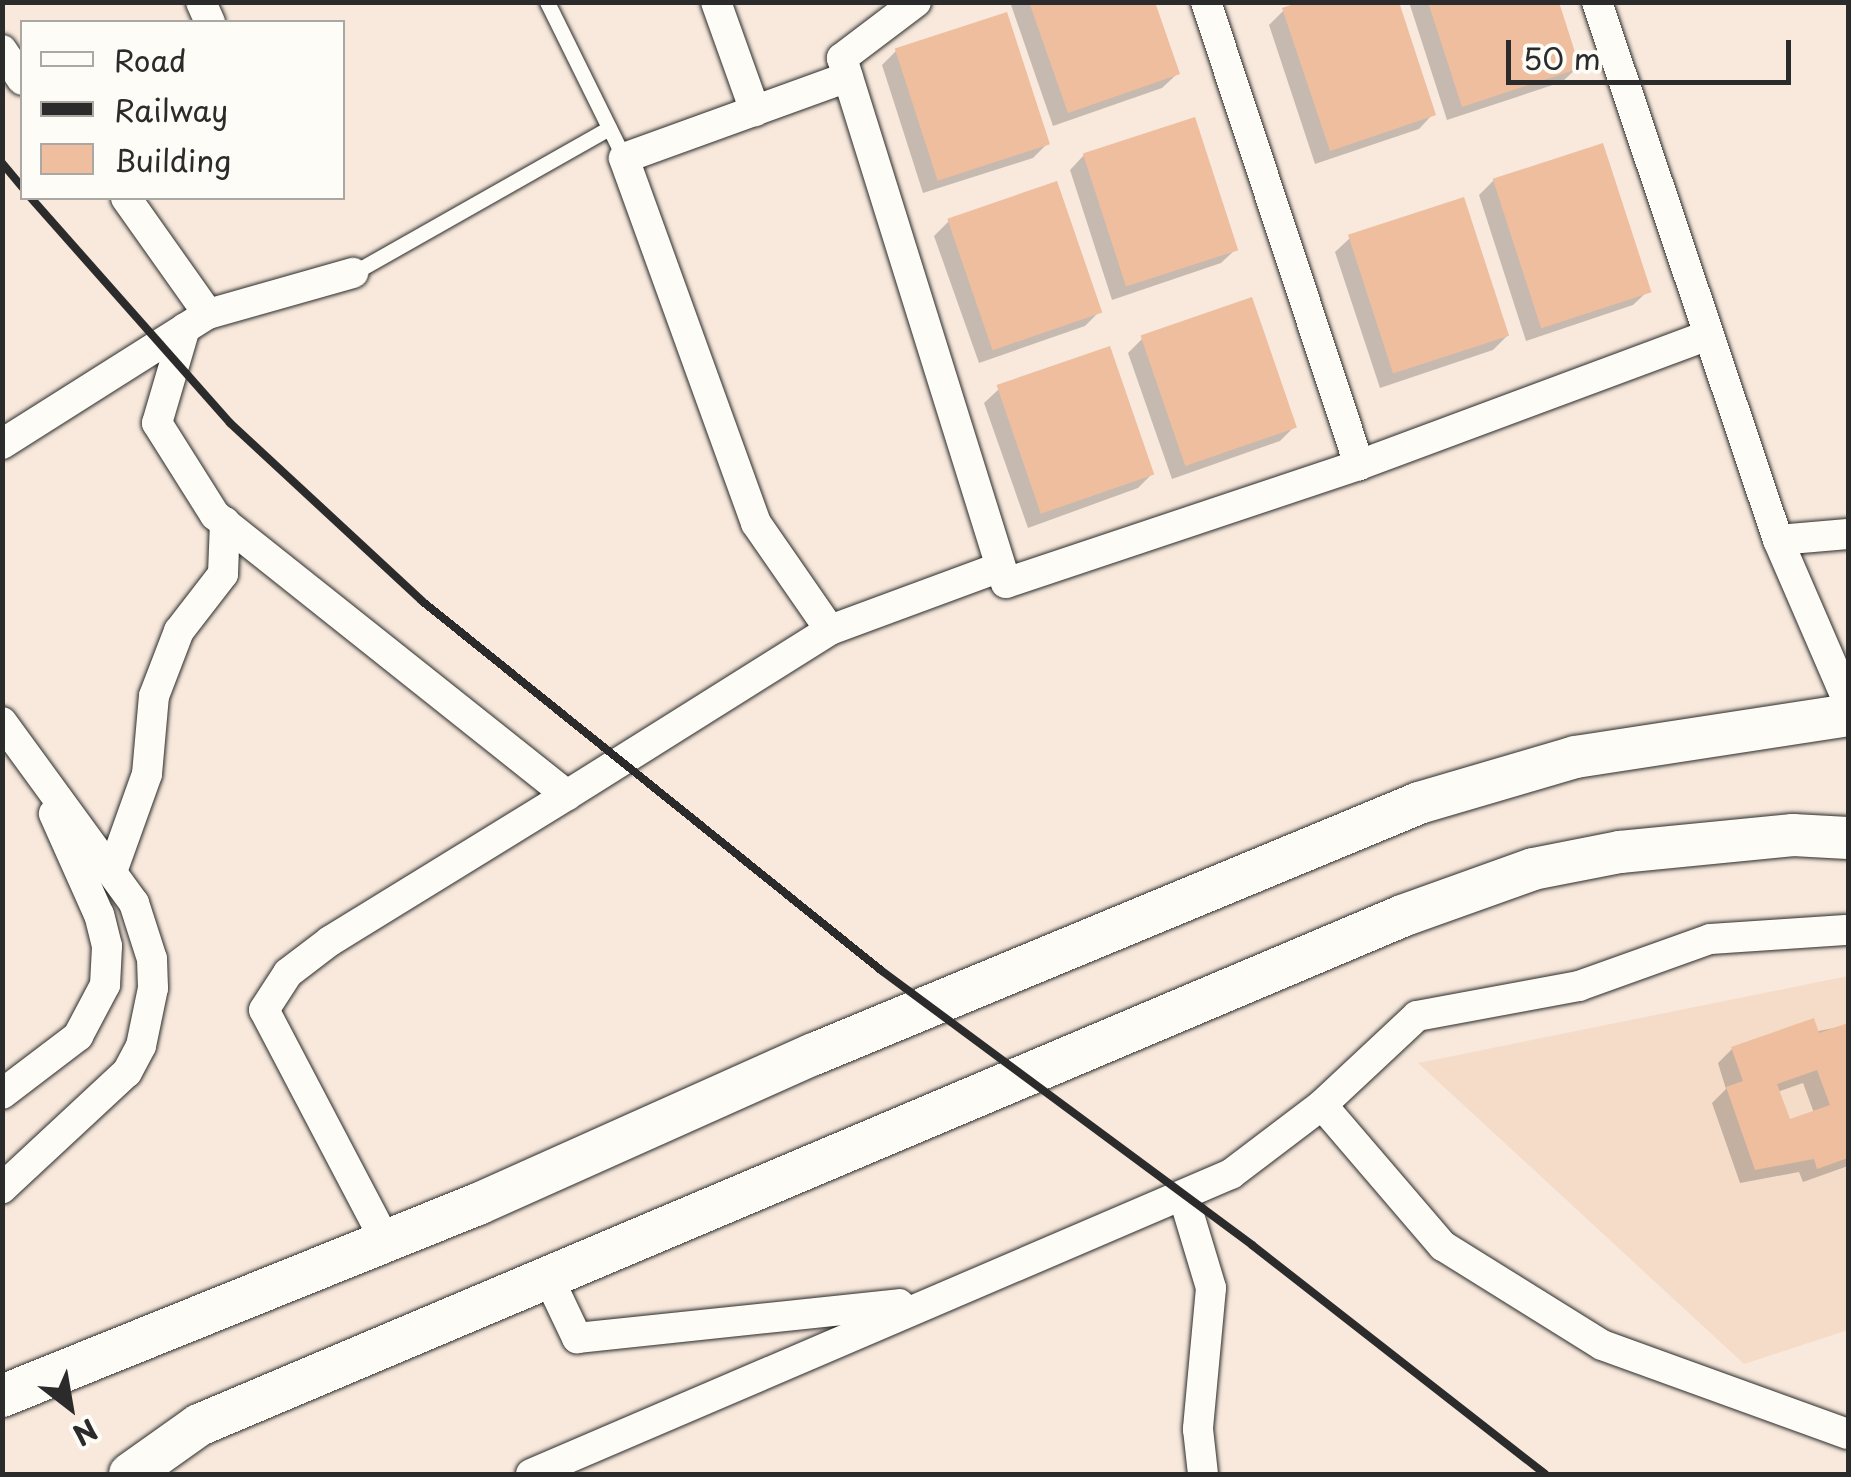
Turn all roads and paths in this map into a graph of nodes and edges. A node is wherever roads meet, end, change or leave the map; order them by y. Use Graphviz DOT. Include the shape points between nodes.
graph roads {
  1 [pos="547,2"];
  2 [pos="716,2"];
  3 [pos="916,2"];
  4 [pos="1206,2"];
  5 [pos="1597,2"];
  6 [pos="2,50"];
  7 [pos="20,77"];
  8 [pos="848,77"];
  9 [pos="755,111"];
  10 [pos="609,128"];
  11 [pos="624,158"];
  12 [pos="127,200"];
  13 [pos="354,273"];
  14 [pos="196,321"];
  15 [pos="1709,335"];
  16 [pos="2,444"];
  17 [pos="1360,465"];
  18 [pos="224,522"];
  19 [pos="1848,534"];
  20 [pos="1778,540"];
  21 [pos="1000,567"];
  22 [pos="830,630"];
  23 [pos="1848,702"];
  24 [pos="1848,715"];
  25 [pos="2,722"];
  26 [pos="36,774"];
  27 [pos="567,795"];
  28 [pos="1848,838"];
  29 [pos="113,869"];
  30 [pos="1847,927"];
  31 [pos="2,1094"];
  32 [pos="1322,1104"];
  33 [pos="2,1188"];
  34 [pos="1184,1195"];
  35 [pos="386,1242"];
  36 [pos="548,1277"];
  37 [pos="927,1301"];
  38 [pos="2,1396"];
  39 [pos="1837,1430"];
  40 [pos="1848,1458"];
  41 [pos="130,1474"];
  42 [pos="531,1474"];
  43 [pos="1203,1474"];
  1 -- 10 [label="lane"];
  2 -- 9 [label="street"];
  3 -- 8 [label="street" via="842,58"];
  4 -- 17 [label="street"];
  5 -- 15 [label="street"];
  6 -- 7 [label="street"];
  8 -- 9 [label="street"];
  8 -- 21 [label="street"];
  9 -- 11 [label="street"];
  10 -- 11 [label="lane"];
  10 -- 13 [label="lane"];
  11 -- 22 [label="street" via="756,523"];
  12 -- 14 [label="street"];
  13 -- 14 [label="street"];
  14 -- 16 [label="street"];
  14 -- 18 [label="street" via="158,423"];
  15 -- 17 [label="street"];
  15 -- 20 [label="street"];
  17 -- 21 [label="street" via="1006,584"];
  18 -- 27 [label="street"];
  18 -- 29 [label="street" via="223,574 179,632 154,696 147,774"];
  19 -- 20 [label="street"];
  20 -- 23 [label="street"];
  21 -- 22 [label="street"];
  22 -- 27 [label="street"];
  24 -- 35 [label="main road" via="1574,757 1419,804 832,1046"];
  25 -- 26 [label="street"];
  26 -- 29 [label="street"];
  26 -- 31 [label="street" via="98,916 107,966 98,1003 78,1036"];
  27 -- 35 [label="street" via="330,941 288,972 264,1010"];
  28 -- 36 [label="main road" via="1704,842 1533,870 1402,916"];
  29 -- 33 [label="street" via="134,902 152,959 149,1018 140,1046 94,1108"];
  30 -- 32 [label="street" via="1710,939 1578,986 1417,1016"];
  32 -- 34 [label="street" via="1231,1174"];
  32 -- 39 [label="street" via="1443,1246 1602,1345"];
  34 -- 37 [label="street"];
  34 -- 43 [label="street" via="1210,1288 1198,1429"];
  35 -- 38 [label="main road"];
  36 -- 37 [label="street" via="577,1338"];
  36 -- 41 [label="main road" via="199,1424"];
  37 -- 42 [label="street"];
  39 -- 40 [label="street"];
}
